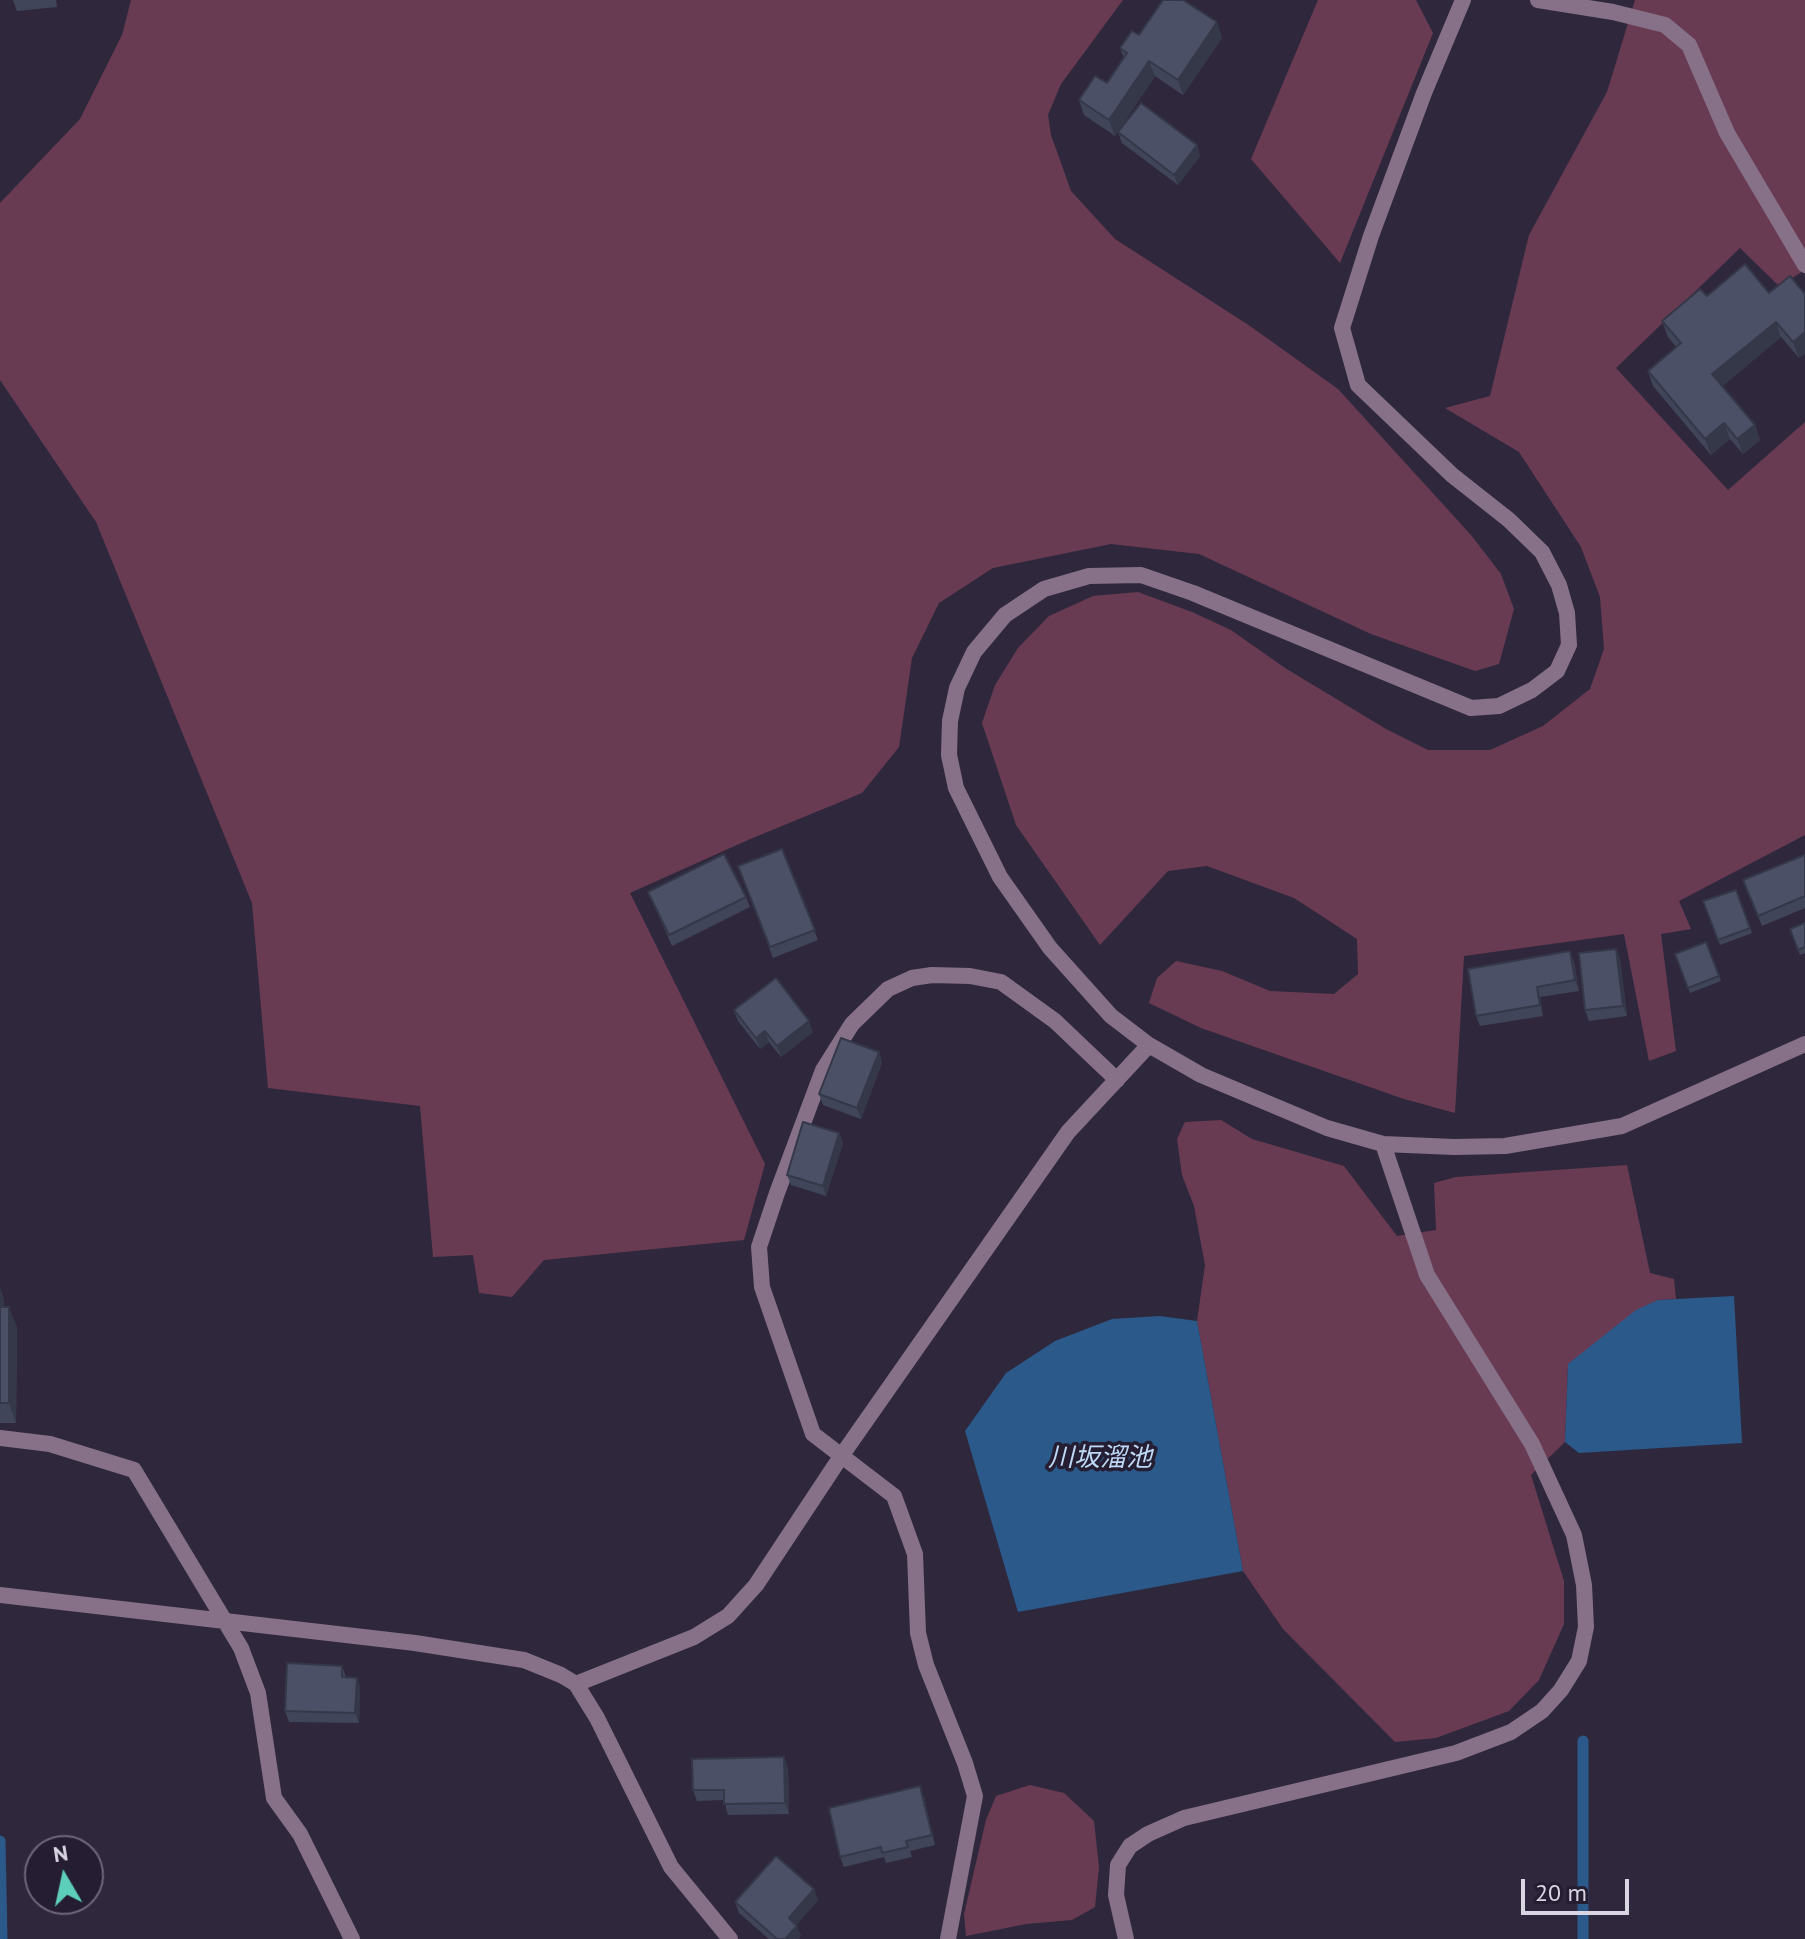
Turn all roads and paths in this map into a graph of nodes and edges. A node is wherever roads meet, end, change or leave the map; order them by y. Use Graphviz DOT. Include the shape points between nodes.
graph roads {
  1 [pos="1463,0"];
  2 [pos="1538,0"];
  3 [pos="1804,263"];
  4 [pos="1805,1044"];
  5 [pos="1149,1045"];
  6 [pos="1117,1080"];
  7 [pos="1383,1144"];
  8 [pos="0,1438"];
  9 [pos="842,1455"];
  10 [pos="0,1595"];
  11 [pos="228,1622"];
  12 [pos="576,1684"];
  13 [pos="352,1939"];
  14 [pos="730,1939"];
  15 [pos="948,1939"];
  16 [pos="1126,1939"];
  1 -- 5 [label="street" via="1376,222 1342,328 1358,385 1542,552 1559,585 1569,645 1557,671 1532,690 1499,706 1471,708 1141,575 1089,576 1044,589 1005,615 974,652 957,688 949,755 956,788 1000,877 1050,948 1111,1016"];
  2 -- 3 [label="street" via="1665,25 1689,45 1727,133"];
  4 -- 7 [label="street" via="1622,1126 1505,1146"];
  5 -- 6 [label="street"];
  5 -- 7 [label="street" via="1254,1099"];
  6 -- 9 [label="street" via="1068,1132"];
  6 -- 9 [label="street" via="1055,1021 1001,982 970,976 912,978 888,989 852,1024 823,1070 759,1247 762,1287 813,1434"];
  7 -- 16 [label="street" via="1427,1275 1532,1444 1574,1535 1586,1627 1579,1661 1542,1711 1511,1732 1456,1753 1184,1818 1148,1834 1130,1846 1118,1865 1116,1895"];
  8 -- 11 [label="street" via="50,1444 134,1470"];
  9 -- 12 [label="street" via="756,1585 728,1616 694,1637"];
  9 -- 15 [label="street" via="894,1496 902,1516 915,1554 918,1633 926,1665 975,1796"];
  10 -- 11 [label="street"];
  11 -- 12 [label="street" via="524,1660"];
  11 -- 13 [label="street" via="258,1693 274,1798 300,1834"];
  12 -- 14 [label="street" via="671,1867"];
}
